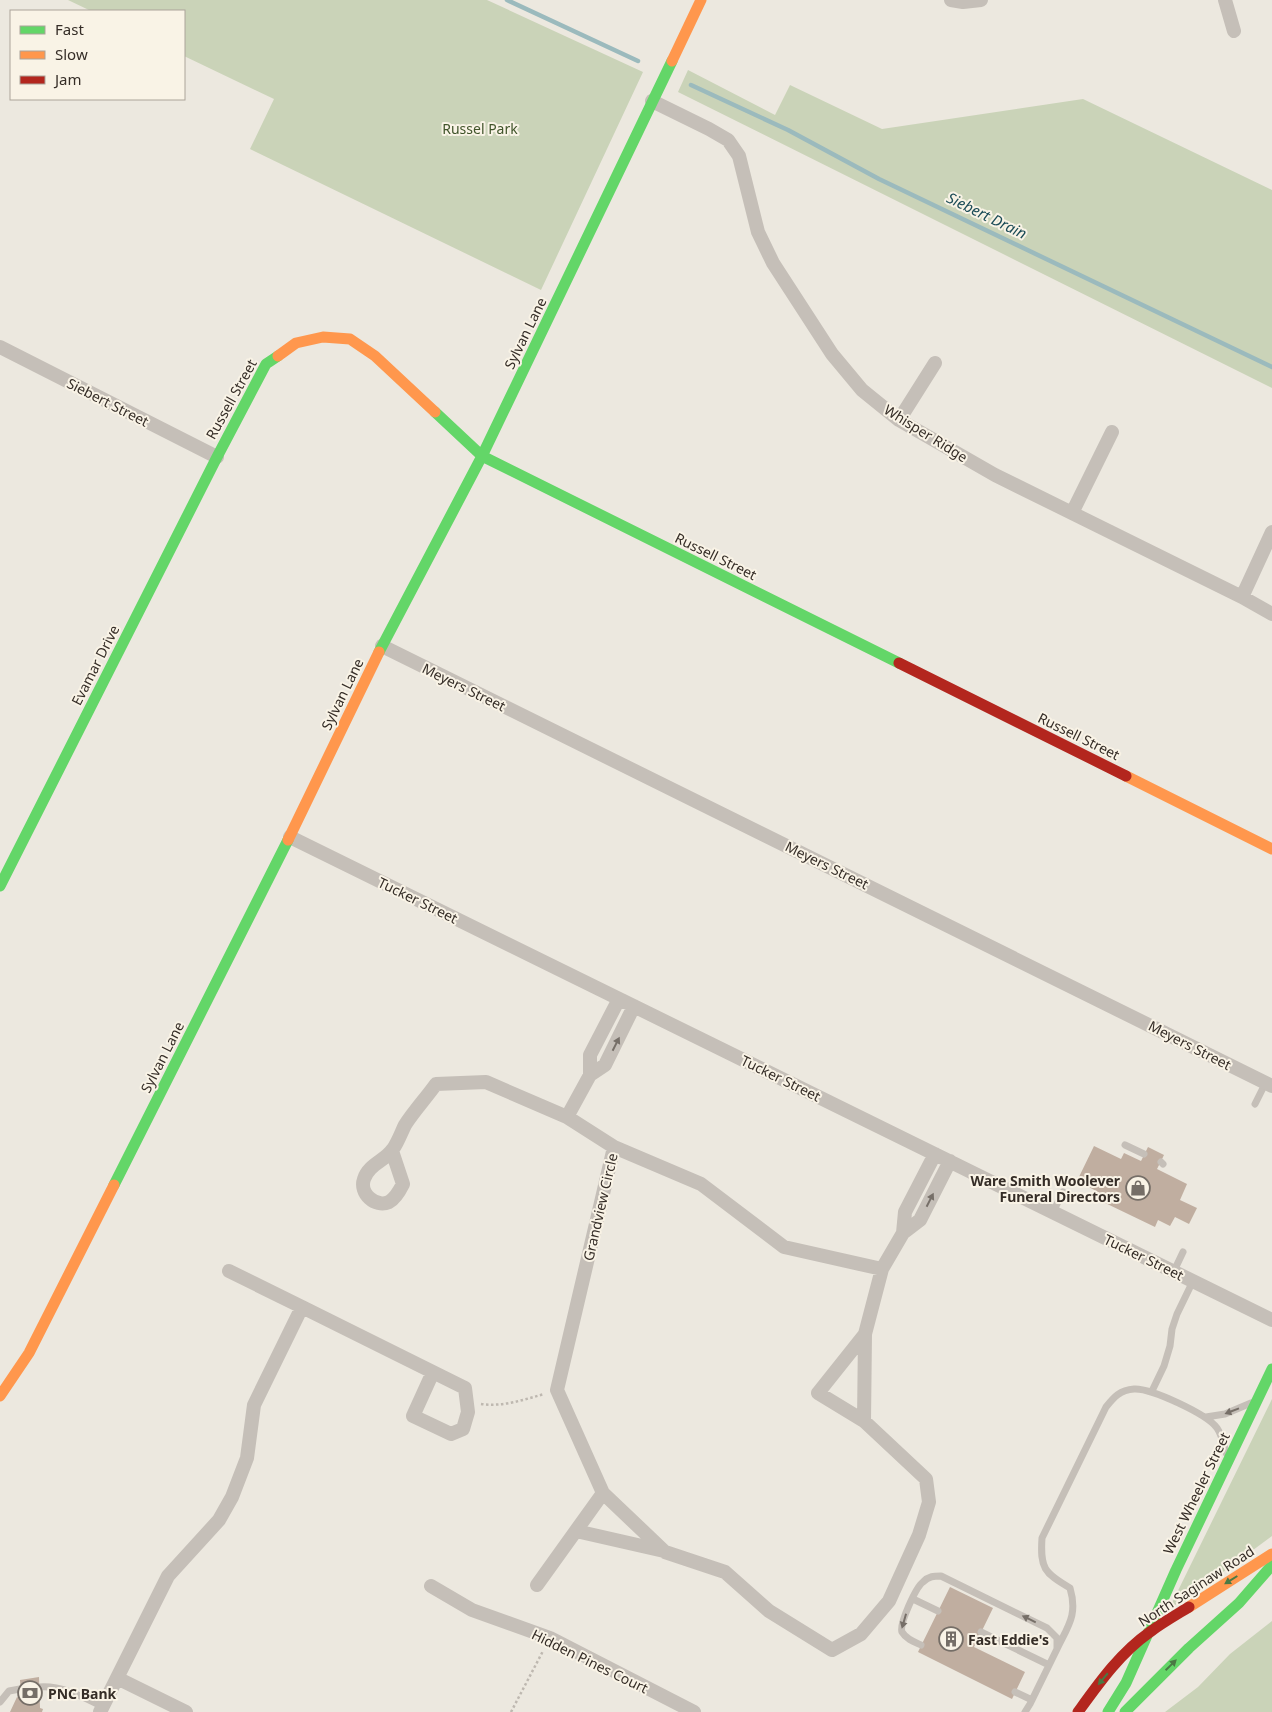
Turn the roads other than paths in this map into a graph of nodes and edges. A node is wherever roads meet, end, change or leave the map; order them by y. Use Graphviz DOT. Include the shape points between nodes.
graph roads {
  1 [pos="701,0"];
  2 [pos="951,0"];
  3 [pos="981,0"];
  4 [pos="1225,0"];
  5 [pos="1234,31"];
  6 [pos="652,101"];
  7 [pos="0,347"];
  8 [pos="935,363"];
  9 [pos="899,420"];
  10 [pos="1112,432"];
  11 [pos="482,456"];
  12 [pos="217,457"];
  13 [pos="1072,514"];
  14 [pos="1272,532"];
  15 [pos="1242,597"];
  16 [pos="1272,614"];
  17 [pos="382,646"];
  18 [pos="290,837"];
  19 [pos="1272,849"];
  20 [pos="0,886"];
  21 [pos="620,999"];
  22 [pos="634,1006"];
  23 [pos="590,1075"];
  24 [pos="1269,1084"];
  25 [pos="1255,1104"];
  26 [pos="567,1117"];
  27 [pos="1125,1145"];
  28 [pos="614,1147"];
  29 [pos="392,1151"];
  30 [pos="935,1154"];
  31 [pos="1144,1154"];
  32 [pos="950,1161"];
  33 [pos="1063,1192"];
  34 [pos="1053,1212"];
  35 [pos="903,1234"];
  36 [pos="1183,1252"];
  37 [pos="882,1269"];
  38 [pos="229,1271"];
  39 [pos="1174,1271"];
  40 [pos="1193,1281"];
  41 [pos="302,1308"];
  42 [pos="1272,1320"];
  43 [pos="865,1334"];
  44 [pos="1272,1369"];
  45 [pos="433,1372"];
  46 [pos="1152,1391"];
  47 [pos="0,1395"];
  48 [pos="1256,1401"];
  49 [pos="1206,1417"];
  50 [pos="864,1422"];
  51 [pos="1228,1460"];
  52 [pos="603,1493"];
  53 [pos="576,1531"];
  54 [pos="665,1552"];
  55 [pos="1272,1554"];
  56 [pos="1272,1565"];
  57 [pos="537,1585"];
  58 [pos="432,1586"];
  59 [pos="913,1599"];
  60 [pos="938,1611"];
  61 [pos="981,1632"];
  62 [pos="1149,1632"];
  63 [pos="921,1646"];
  64 [pos="1057,1650"];
  65 [pos="1049,1665"];
  66 [pos="117,1678"];
  67 [pos="39,1687"];
  68 [pos="20,1689"];
  69 [pos="1015,1692"];
  70 [pos="1032,1700"];
  71 [pos="0,1702"];
  72 [pos="101,1709"];
  73 [pos="186,1712"];
  74 [pos="694,1712"];
  75 [pos="1025,1712"];
  76 [pos="1078,1712"];
  77 [pos="1108,1712"];
  78 [pos="1124,1712"];
  1 -- 6 [label="street, Sylvan Lane"];
  2 -- 3 [label="street"];
  4 -- 5 [label="street"];
  6 -- 9 [label="street, Whisper Ridge" via="728,140 739,156 758,232 786,285 832,354 856,383"];
  6 -- 11 [label="street, Sylvan Lane"];
  7 -- 12 [label="street, Siebert Street"];
  8 -- 9 [label="street"];
  9 -- 13 [label="street, Whisper Ridge" via="994,475"];
  10 -- 13 [label="street"];
  11 -- 12 [label="street, Russell Street" via="375,356 350,339 323,337 296,343 266,364"];
  11 -- 17 [label="street, Sylvan Lane"];
  11 -- 19 [label="street, Russell Street"];
  12 -- 20 [label="street, Evamar Drive"];
  13 -- 15 [label="street, Whisper Ridge"];
  14 -- 15 [label="street"];
  15 -- 16 [label="street, Whisper Ridge"];
  17 -- 18 [label="street, Sylvan Lane"];
  17 -- 24 [label="street, Meyers Street"];
  18 -- 21 [label="street, Tucker Street"];
  18 -- 47 [label="street, Sylvan Lane" via="29,1353"];
  21 -- 22 [label="street, Tucker Street"];
  21 -- 23 [label="street" via="590,1055"];
  23 -- 22 [label="street, one-way" via="605,1065"];
  22 -- 30 [label="street, Tucker Street"];
  23 -- 26 [label="street"];
  24 -- 25 [label="lane"];
  26 -- 28 [label="street"];
  26 -- 29 [label="street" via="486,1082 436,1084 406,1124"];
  27 -- 31 [label="lane"];
  28 -- 37 [label="street, Grandview Circle" via="701,1184 784,1247"];
  28 -- 52 [label="street, Grandview Circle" via="557,1390"];
  30 -- 32 [label="street, Tucker Street"];
  30 -- 35 [label="street" via="905,1212"];
  32 -- 34 [label="street, Tucker Street"];
  35 -- 32 [label="street, one-way" via="920,1220"];
  33 -- 34 [label="lane"];
  34 -- 39 [label="street, Tucker Street"];
  35 -- 37 [label="street"];
  36 -- 39 [label="lane"];
  37 -- 43 [label="street"];
  38 -- 41 [label="street"];
  39 -- 40 [label="street, Tucker Street"];
  40 -- 42 [label="street, Tucker Street"];
  40 -- 46 [label="lane" via="1172,1329 1164,1366"];
  41 -- 45 [label="street"];
  41 -- 66 [label="street" via="254,1405 247,1458 232,1497 219,1520 168,1576"];
  43 -- 50 [label="street"];
  43 -- 50 [label="street" via="818,1393"];
  44 -- 48 [label="street, West Wheeler Street"];
  45 -- 45 [label="street" via="413,1416 451,1434 463,1429 468,1412 465,1388"];
  46 -- 49 [label="lane"];
  46 -- 64 [label="lane" via="1133,1389 1117,1394 1106,1407 1042,1538 1044,1567 1053,1578 1070,1588 1074,1602 1071,1619"];
  48 -- 49 [label="lane, one-way" via="1225,1414"];
  48 -- 51 [label="street, West Wheeler Street"];
  49 -- 51 [label="lane" via="1217,1428"];
  50 -- 54 [label="street" via="926,1479 929,1502 920,1535 889,1601 861,1634 832,1650 769,1611 725,1572"];
  51 -- 62 [label="street, West Wheeler Street"];
  52 -- 53 [label="street"];
  52 -- 54 [label="street"];
  53 -- 54 [label="street"];
  53 -- 57 [label="street"];
  55 -- 62 [label="street, North Saginaw Road, one-way"];
  78 -- 56 [label="street, North Saginaw Road, one-way" via="1239,1603"];
  58 -- 74 [label="street, Hidden Pines Court" via="472,1610 550,1638"];
  59 -- 60 [label="lane"];
  59 -- 63 [label="lane, one-way" via="902,1622 902,1630 908,1639"];
  64 -- 59 [label="lane, one-way" via="1057,1638 1047,1628 941,1576 931,1576 921,1583"];
  61 -- 65 [label="lane"];
  62 -- 76 [label="street, North Saginaw Road, one-way" via="1121,1657"];
  62 -- 77 [label="street, West Wheeler Street" via="1126,1683"];
  64 -- 65 [label="lane"];
  65 -- 70 [label="lane"];
  66 -- 72 [label="street"];
  66 -- 73 [label="street"];
  67 -- 72 [label="lane" via="52,1686 80,1696"];
  68 -- 71 [label="lane" via="9,1691"];
  69 -- 70 [label="lane"];
  70 -- 75 [label="lane"];
}
